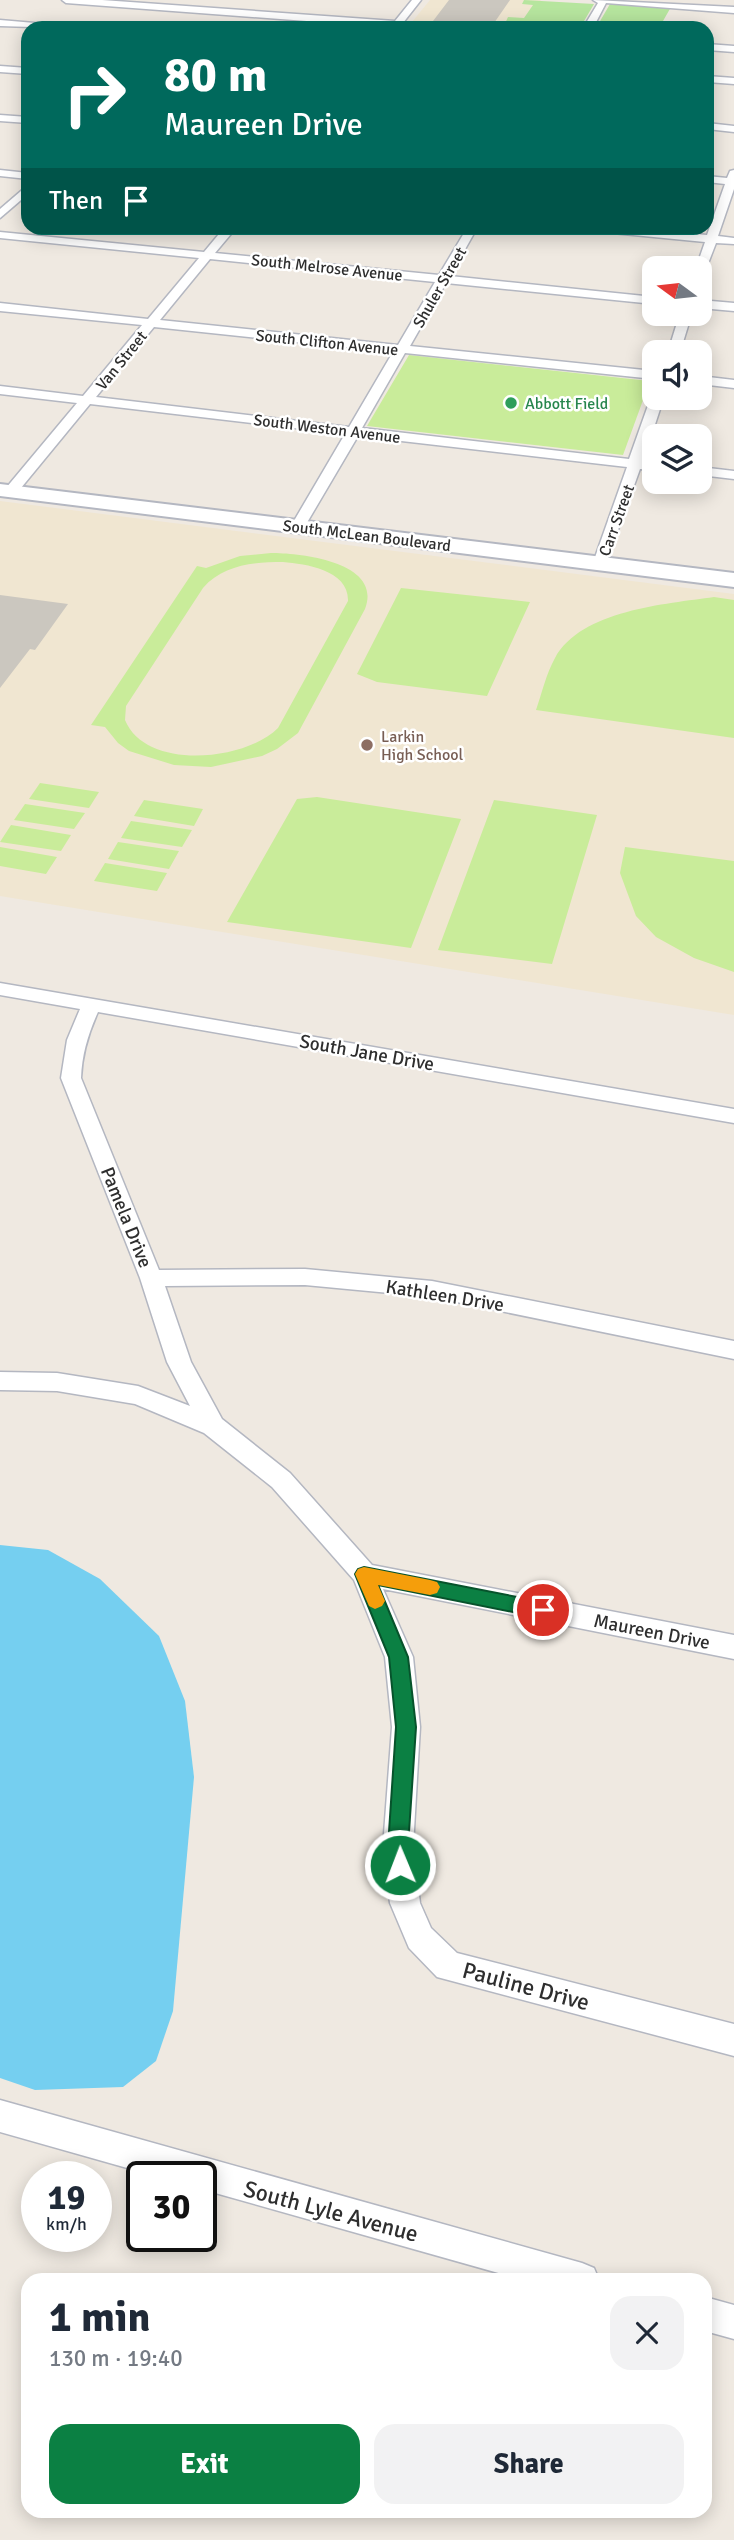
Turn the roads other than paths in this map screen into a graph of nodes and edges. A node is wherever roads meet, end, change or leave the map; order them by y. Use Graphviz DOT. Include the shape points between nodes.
graph roads {
  1 [pos="66,0"];
  2 [pos="226,0"];
  3 [pos="417,0"];
  4 [pos="597,0"];
  5 [pos="604,0"];
  6 [pos="734,10"];
  7 [pos="214,11"];
  8 [pos="204,21"];
  9 [pos="335,21"];
  10 [pos="400,21"];
  11 [pos="592,21"];
  12 [pos="0,23"];
  13 [pos="21,25"];
  14 [pos="714,48"];
  15 [pos="734,50"];
  16 [pos="0,68"];
  17 [pos="21,70"];
  18 [pos="714,80"];
  19 [pos="734,81"];
  20 [pos="0,118"];
  21 [pos="21,120"];
  22 [pos="714,128"];
  23 [pos="734,129"];
  24 [pos="0,173"];
  25 [pos="21,175"];
  26 [pos="714,179"];
  27 [pos="733,179"];
  28 [pos="21,195"];
  29 [pos="0,215"];
  30 [pos="714,233"];
  31 [pos="0,235"];
  32 [pos="224,235"];
  33 [pos="468,235"];
  34 [pos="668,235"];
  35 [pos="713,235"];
  36 [pos="712,239"];
  37 [pos="734,241"];
  38 [pos="207,255"];
  39 [pos="706,256"];
  40 [pos="444,278"];
  41 [pos="642,299"];
  42 [pos="712,305"];
  43 [pos="0,307"];
  44 [pos="734,307"];
  45 [pos="152,323"];
  46 [pos="403,350"];
  47 [pos="642,374"];
  48 [pos="712,381"];
  49 [pos="734,384"];
  50 [pos="0,390"];
  51 [pos="88,401"];
  52 [pos="654,410"];
  53 [pos="355,431"];
  54 [pos="636,464"];
  55 [pos="642,465"];
  56 [pos="712,472"];
  57 [pos="734,475"];
  58 [pos="6,491"];
  59 [pos="298,526"];
  60 [pos="600,563"];
  61 [pos="734,580"];
  62 [pos="0,989"];
  63 [pos="92,1005"];
  64 [pos="734,1116"];
  65 [pos="151,1278"];
  66 [pos="734,1350"];
  67 [pos="0,1381"];
  68 [pos="213,1426"];
  69 [pos="364,1574"];
  70 [pos="734,1647"];
  71 [pos="734,2040"];
  72 [pos="0,2116"];
  73 [pos="557,2273"];
  74 [pos="712,2316"];
  75 [pos="734,2322"];
  1 -- 7 [label="street"];
  2 -- 7 [label="street"];
  3 -- 10 [label="street"];
  4 -- 5 [label="street"];
  5 -- 6 [label="street"];
  5 -- 11 [label="street"];
  7 -- 8 [label="street"];
  7 -- 9 [label="street"];
  12 -- 13 [label="street"];
  14 -- 15 [label="street"];
  16 -- 17 [label="street"];
  18 -- 19 [label="street"];
  20 -- 21 [label="street"];
  22 -- 23 [label="street"];
  24 -- 25 [label="street"];
  26 -- 27 [label="street"];
  27 -- 30 [label="street"];
  28 -- 29 [label="street"];
  31 -- 38 [label="street, South Melrose Avenue"];
  32 -- 38 [label="street, Van Street"];
  33 -- 40 [label="street, Shuler Street"];
  34 -- 36 [label="street"];
  35 -- 36 [label="street"];
  36 -- 37 [label="street"];
  36 -- 39 [label="street"];
  38 -- 40 [label="street, South Melrose Avenue"];
  38 -- 45 [label="street, Van Street"];
  40 -- 41 [label="street, South Melrose Avenue"];
  40 -- 46 [label="street, Shuler Street"];
  42 -- 44 [label="street"];
  43 -- 45 [label="street, South Clifton Avenue"];
  45 -- 46 [label="street, South Clifton Avenue"];
  45 -- 51 [label="street, Van Street"];
  46 -- 47 [label="street, South Clifton Avenue"];
  46 -- 53 [label="street, Shuler Street"];
  48 -- 49 [label="street"];
  50 -- 51 [label="street, South Weston Avenue"];
  51 -- 53 [label="street, South Weston Avenue"];
  51 -- 58 [label="street, Van Street"];
  52 -- 54 [label="street, Carr Street"];
  53 -- 54 [label="street, South Weston Avenue"];
  53 -- 59 [label="street, Shuler Street"];
  54 -- 55 [label="street, South Weston Avenue"];
  54 -- 60 [label="street, Carr Street"];
  56 -- 57 [label="street"];
  58 -- 59 [label="main road, South McLean Boulevard"];
  59 -- 60 [label="main road, South McLean Boulevard"];
  60 -- 61 [label="main road, South McLean Boulevard"];
  62 -- 63 [label="street, South Jane Drive"];
  63 -- 64 [label="street, South Jane Drive"];
  63 -- 65 [label="street, Pamela Drive" via="77,1033 71,1078"];
  65 -- 66 [label="street, Kathleen Drive" via="305,1277 432,1289"];
  65 -- 68 [label="street, Pamela Drive" via="179,1362"];
  67 -- 68 [label="street, Pauline Drive" via="57,1382 138,1395"];
  68 -- 69 [label="street, Pauline Drive" via="281,1480"];
  69 -- 70 [label="street, Maureen Drive"];
  69 -- 71 [label="street, Pauline Drive" via="399,1657 406,1727 398,1847 405,1903 420,1938 448,1966"];
  72 -- 73 [label="street, South Lyle Avenue"];
  74 -- 75 [label="street"];
}
